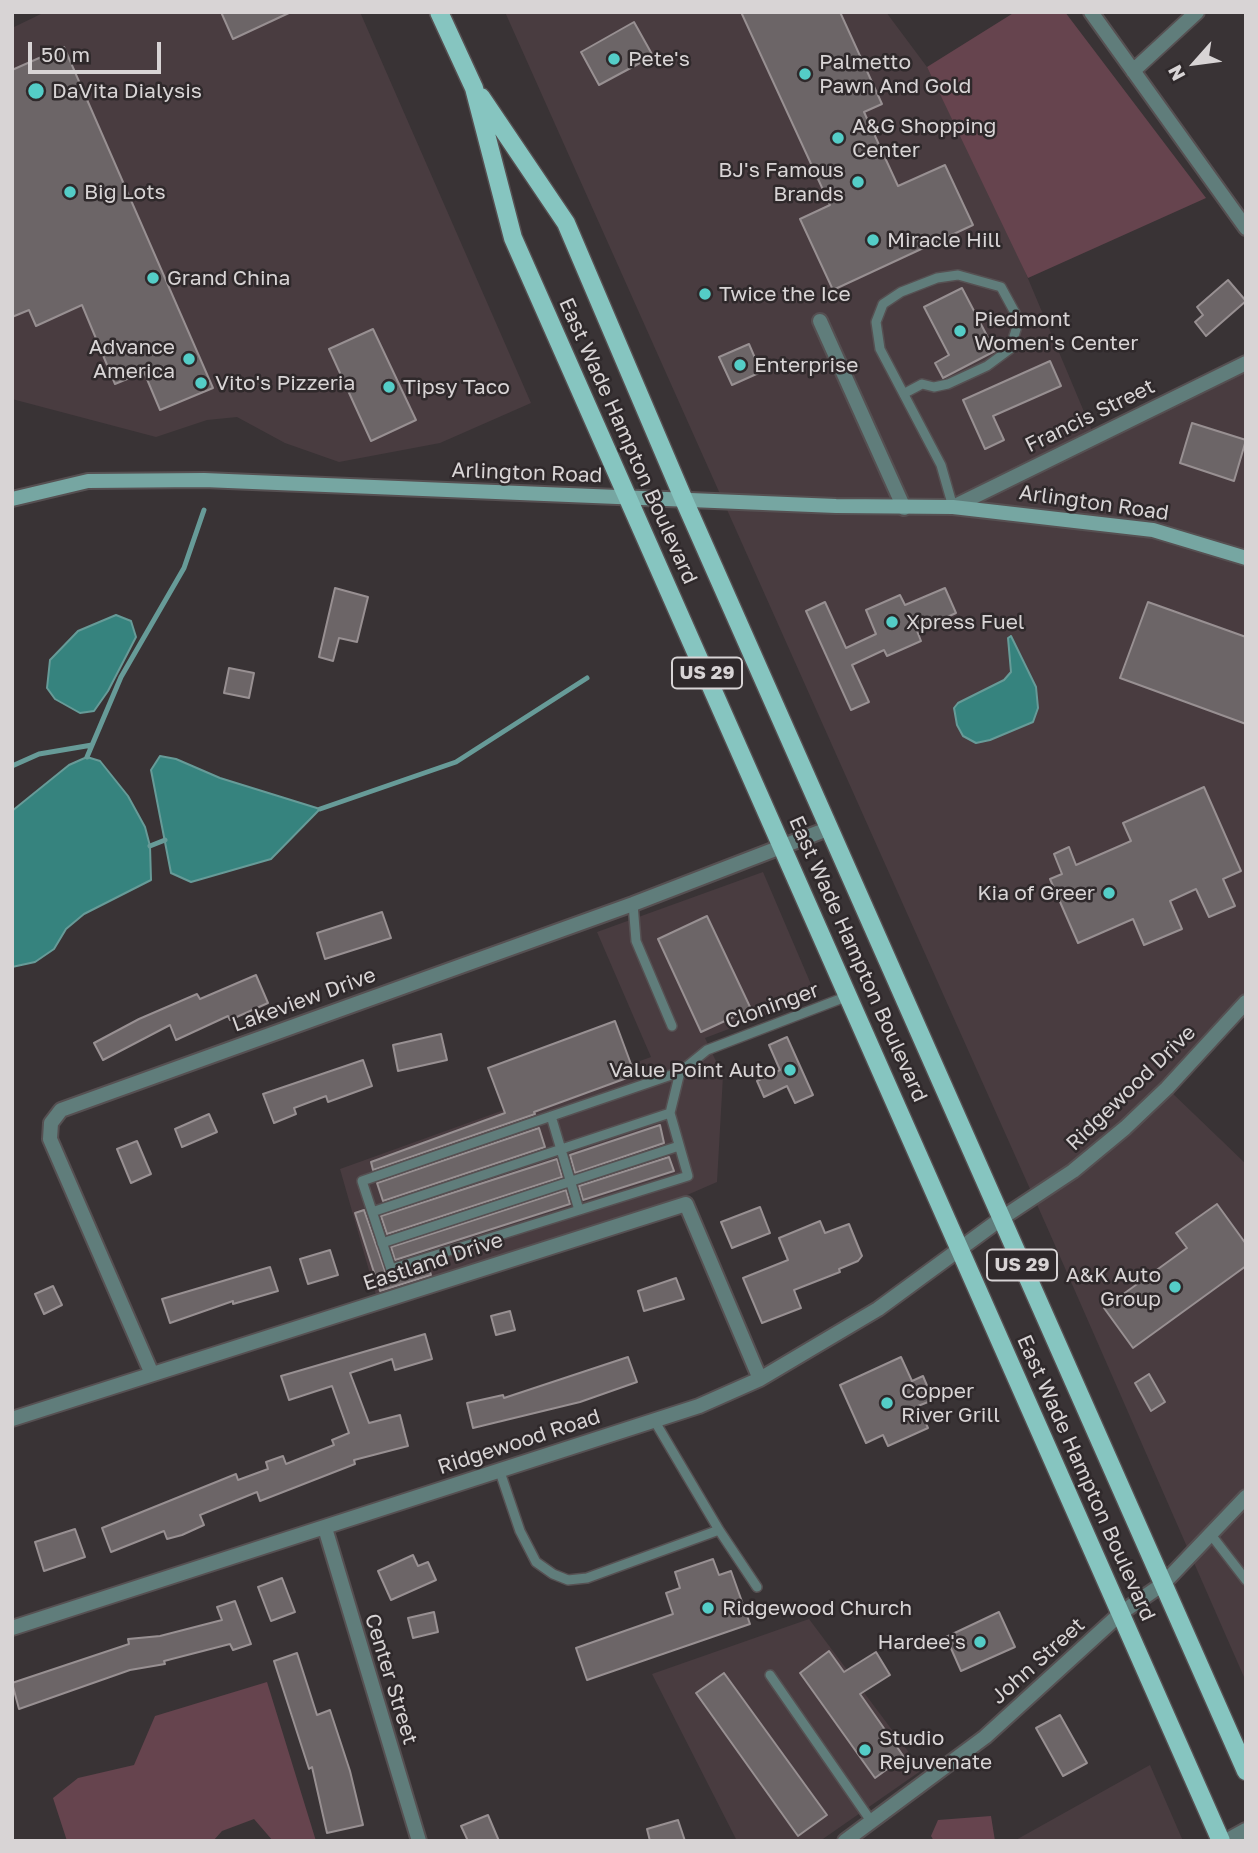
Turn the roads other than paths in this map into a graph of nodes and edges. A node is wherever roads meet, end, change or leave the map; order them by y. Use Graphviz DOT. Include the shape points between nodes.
graph roads {
  1 [pos="439,12"];
  2 [pos="1091,12"];
  3 [pos="1197,12"];
  4 [pos="1133,71"];
  5 [pos="474,89"];
  6 [pos="1246,228"];
  7 [pos="820,321"];
  8 [pos="1246,363"];
  9 [pos="905,393"];
  10 [pos="629,498"];
  11 [pos="12,499"];
  12 [pos="684,500"];
  13 [pos="953,507"];
  14 [pos="904,508"];
  15 [pos="1246,558"];
  16 [pos="830,828"];
  17 [pos="784,848"];
  18 [pos="633,904"];
  19 [pos="850,995"];
  20 [pos="1246,1002"];
  21 [pos="671,1026"];
  22 [pos="680,1072"];
  23 [pos="670,1113"];
  24 [pos="551,1116"];
  25 [pos="679,1146"];
  26 [pos="560,1149"];
  27 [pos="570,1181"];
  28 [pos="579,1210"];
  29 [pos="372,1212"];
  30 [pos="1002,1218"];
  31 [pos="382,1243"];
  32 [pos="960,1249"];
  33 [pos="152,1374"];
  34 [pos="760,1378"];
  35 [pos="12,1419"];
  36 [pos="654,1420"];
  37 [pos="499,1469"];
  38 [pos="1246,1497"];
  39 [pos="325,1528"];
  40 [pos="719,1530"];
  41 [pos="1212,1536"];
  42 [pos="1246,1580"];
  43 [pos="1163,1584"];
  44 [pos="757,1587"];
  45 [pos="1121,1613"];
  46 [pos="12,1628"];
  47 [pos="770,1675"];
  48 [pos="1246,1771"];
  49 [pos="871,1821"];
  50 [pos="1246,1830"];
  51 [pos="419,1841"];
  52 [pos="845,1841"];
  53 [pos="1223,1841"];
  1 -- 5 [label="main road, East Wade Hampton Boulevard / US 29"];
  2 -- 4 [label="street"];
  3 -- 4 [label="street"];
  4 -- 6 [label="street"];
  5 -- 10 [label="main road, East Wade Hampton Boulevard / US 29" via="513,238"];
  5 -- 12 [label="main road, East Wade Hampton Boulevard / US 29" via="566,223"];
  7 -- 14 [label="street"];
  8 -- 13 [label="street, Francis Street"];
  9 -- 9 [label="lane" via="880,349 876,322 883,304 937,278 958,275 1001,287 1019,320 1010,349 948,384 922,384"];
  9 -- 13 [label="lane" via="941,465"];
  10 -- 11 [label="main road, Arlington Road" via="113,480 66,484"];
  10 -- 12 [label="main road, Arlington Road"];
  10 -- 17 [label="main road, East Wade Hampton Boulevard / US 29"];
  12 -- 14 [label="main road, Arlington Road"];
  12 -- 16 [label="main road, East Wade Hampton Boulevard / US 29"];
  13 -- 14 [label="main road, Arlington Road"];
  13 -- 15 [label="main road, Arlington Road" via="1153,530"];
  16 -- 17 [label="street, Lakeview Drive"];
  16 -- 30 [label="main road, East Wade Hampton Boulevard / US 29"];
  17 -- 18 [label="street, Lakeview Drive"];
  17 -- 19 [label="main road, East Wade Hampton Boulevard / US 29"];
  18 -- 21 [label="lane" via="636,941"];
  18 -- 33 [label="street, Lakeview Drive" via="68,1107 55,1116 50,1139"];
  19 -- 22 [label="lane, Cloninger" via="706,1050"];
  19 -- 32 [label="main road, East Wade Hampton Boulevard / US 29"];
  20 -- 30 [label="street, Ridgewood Drive" via="1125,1128 1073,1171"];
  22 -- 23 [label="lane"];
  22 -- 24 [label="lane"];
  23 -- 25 [label="lane"];
  23 -- 26 [label="lane"];
  24 -- 26 [label="lane"];
  24 -- 29 [label="lane" via="362,1181"];
  25 -- 27 [label="lane"];
  25 -- 28 [label="lane" via="688,1176"];
  26 -- 27 [label="lane"];
  26 -- 29 [label="lane"];
  27 -- 28 [label="lane"];
  27 -- 31 [label="lane"];
  28 -- 31 [label="lane" via="391,1269"];
  29 -- 31 [label="lane"];
  30 -- 32 [label="street, Ridgewood Road"];
  30 -- 43 [label="main road, East Wade Hampton Boulevard / US 29"];
  32 -- 34 [label="street, Ridgewood Road" via="859,1322"];
  32 -- 45 [label="main road, East Wade Hampton Boulevard / US 29"];
  33 -- 34 [label="street, Eastland Drive" via="686,1203"];
  33 -- 35 [label="street, Eastland Drive"];
  34 -- 36 [label="street, Ridgewood Road" via="699,1406"];
  36 -- 37 [label="street, Ridgewood Road"];
  36 -- 40 [label="lane"];
  37 -- 39 [label="street, Ridgewood Road"];
  37 -- 40 [label="lane" via="536,1562 568,1580 587,1578"];
  38 -- 41 [label="street, John Street"];
  39 -- 46 [label="street, Ridgewood Road"];
  39 -- 51 [label="street, Center Street"];
  40 -- 44 [label="lane"];
  41 -- 42 [label="lane"];
  41 -- 43 [label="street, John Street"];
  43 -- 45 [label="street, John Street"];
  43 -- 48 [label="main road, East Wade Hampton Boulevard / US 29"];
  45 -- 49 [label="street, John Street" via="985,1737"];
  45 -- 53 [label="main road, East Wade Hampton Boulevard / US 29"];
  47 -- 49 [label="lane"];
  49 -- 52 [label="street, John Street"];
  50 -- 53 [label="street"];
}
